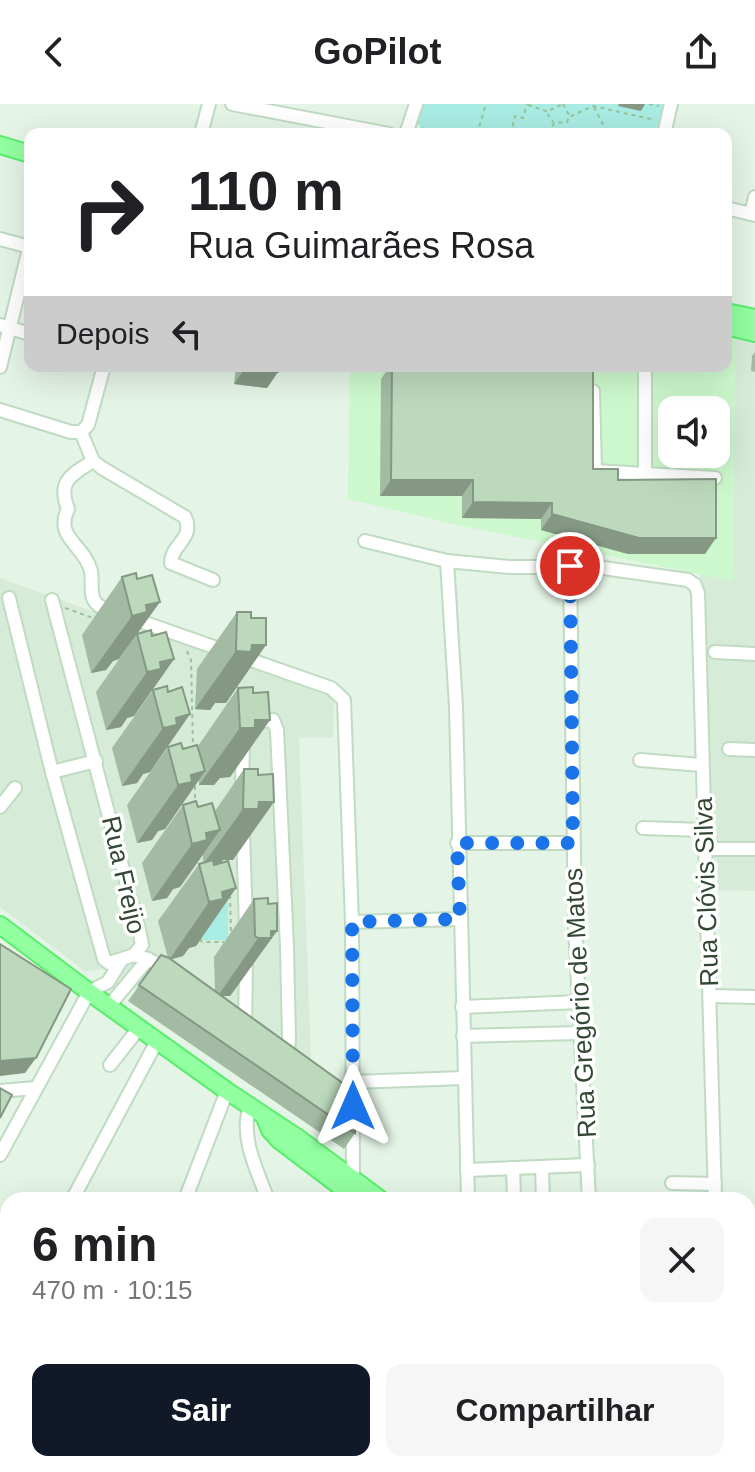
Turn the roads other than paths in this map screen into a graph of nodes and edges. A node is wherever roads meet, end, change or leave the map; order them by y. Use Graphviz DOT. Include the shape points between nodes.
graph roads {
  1 [pos="209,104"];
  2 [pos="232,104"];
  3 [pos="313,104"];
  4 [pos="416,104"];
  5 [pos="665,105"];
  6 [pos="309,117"];
  7 [pos="203,128"];
  8 [pos="361,128"];
  9 [pos="408,128"];
  10 [pos="664,128"];
  11 [pos="0,145"];
  12 [pos="24,152"];
  13 [pos="0,156"];
  14 [pos="24,162"];
  15 [pos="755,197"];
  16 [pos="732,209"];
  17 [pos="753,214"];
  18 [pos="0,239"];
  19 [pos="24,245"];
  20 [pos="24,265"];
  21 [pos="732,313"];
  22 [pos="755,318"];
  23 [pos="5,326"];
  24 [pos="732,327"];
  25 [pos="755,333"];
  26 [pos="0,367"];
  27 [pos="102,372"];
  28 [pos="645,372"];
  29 [pos="593,391"];
  30 [pos="0,410"];
  31 [pos="81,432"];
  32 [pos="93,461"];
  33 [pos="645,475"];
  34 [pos="715,478"];
  35 [pos="365,541"];
  36 [pos="447,561"];
  37 [pos="570,566"];
  38 [pos="213,580"];
  39 [pos="9,598"];
  40 [pos="52,602"];
  41 [pos="715,652"];
  42 [pos="755,654"];
  43 [pos="729,749"];
  44 [pos="755,750"];
  45 [pos="640,760"];
  46 [pos="96,761"];
  47 [pos="701,765"];
  48 [pos="52,772"];
  49 [pos="15,788"];
  50 [pos="242,800"];
  51 [pos="0,807"];
  52 [pos="243,814"];
  53 [pos="643,828"];
  54 [pos="703,830"];
  55 [pos="457,843"];
  56 [pos="573,843"];
  57 [pos="704,849"];
  58 [pos="755,849"];
  59 [pos="460,919"];
  60 [pos="352,922"];
  61 [pos="0,925"];
  62 [pos="128,957"];
  63 [pos="148,959"];
  64 [pos="174,975"];
  65 [pos="89,992"];
  66 [pos="710,996"];
  67 [pos="755,997"];
  68 [pos="579,1002"];
  69 [pos="109,1006"];
  70 [pos="462,1007"];
  71 [pos="233,1019"];
  72 [pos="139,1028"];
  73 [pos="245,1028"];
  74 [pos="579,1033"];
  75 [pos="256,1036"];
  76 [pos="463,1036"];
  77 [pos="157,1041"];
  78 [pos="268,1045"];
  79 [pos="110,1065"];
  80 [pos="464,1078"];
  81 [pos="353,1082"];
  82 [pos="35,1088"];
  83 [pos="0,1091"];
  84 [pos="227,1091"];
  85 [pos="257,1112"];
  86 [pos="0,1155"];
  87 [pos="588,1165"];
  88 [pos="542,1167"];
  89 [pos="513,1168"];
  90 [pos="467,1170"];
  91 [pos="672,1183"];
  92 [pos="715,1184"];
  93 [pos="76,1192"];
  94 [pos="188,1192"];
  95 [pos="265,1192"];
  96 [pos="349,1192"];
  97 [pos="350,1192"];
  98 [pos="468,1192"];
  99 [pos="514,1192"];
  100 [pos="543,1192"];
  101 [pos="589,1192"];
  102 [pos="715,1192"];
  1 -- 7 [label="street"];
  2 -- 6 [label="street"];
  3 -- 6 [label="street"];
  4 -- 9 [label="street"];
  5 -- 10 [label="street"];
  6 -- 8 [label="street"];
  11 -- 12 [label="main road"];
  13 -- 14 [label="main road"];
  15 -- 17 [label="street"];
  16 -- 17 [label="street"];
  18 -- 19 [label="street"];
  20 -- 23 [label="street"];
  21 -- 22 [label="main road"];
  23 -- 26 [label="street"];
  24 -- 25 [label="main road"];
  27 -- 31 [label="street" via="88,425"];
  28 -- 33 [label="street"];
  29 -- 33 [label="street" via="595,471"];
  30 -- 31 [label="street"];
  31 -- 32 [label="street"];
  32 -- 38 [label="street" via="185,517 188,533 171,563"];
  32 -- 60 [label="street" via="65,484 68,509 62,522 88,564 96,604 331,688 344,700"];
  33 -- 34 [label="street"];
  35 -- 36 [label="street"];
  36 -- 37 [label="street"];
  36 -- 55 [label="street"];
  37 -- 47 [label="street, Rua Clóvis Silva" via="657,574 695,585"];
  37 -- 56 [label="street, Rua Gregório de Matos"];
  39 -- 48 [label="street"];
  40 -- 46 [label="street, Rua Freijo"];
  41 -- 42 [label="street"];
  43 -- 44 [label="street"];
  45 -- 47 [label="street"];
  46 -- 48 [label="street"];
  46 -- 62 [label="street, Rua Freijo" via="142,945"];
  47 -- 54 [label="street, Rua Clóvis Silva"];
  48 -- 62 [label="street" via="104,959 109,963"];
  49 -- 51 [label="street"];
  50 -- 78 [label="street" via="243,733 254,722 273,720 288,1050 280,1053"];
  52 -- 73 [label="street"];
  53 -- 54 [label="street"];
  54 -- 57 [label="street, Rua Clóvis Silva"];
  55 -- 56 [label="street"];
  55 -- 59 [label="street"];
  56 -- 68 [label="street, Rua Gregório de Matos"];
  57 -- 58 [label="street"];
  57 -- 66 [label="street, Rua Clóvis Silva"];
  59 -- 60 [label="street"];
  59 -- 70 [label="street"];
  60 -- 81 [label="street"];
  61 -- 65 [label="main road"];
  62 -- 63 [label="street"];
  62 -- 65 [label="street, Rua Freijo" via="108,982"];
  63 -- 64 [label="street"];
  63 -- 69 [label="street"];
  65 -- 69 [label="main road"];
  65 -- 82 [label="street, Rua Freijo"];
  66 -- 67 [label="street"];
  66 -- 92 [label="street, Rua Clóvis Silva"];
  68 -- 70 [label="street"];
  68 -- 74 [label="street, Rua Gregório de Matos"];
  69 -- 72 [label="main road"];
  70 -- 76 [label="street"];
  71 -- 73 [label="street"];
  72 -- 77 [label="main road"];
  72 -- 79 [label="street"];
  73 -- 75 [label="street"];
  74 -- 76 [label="street"];
  74 -- 87 [label="street, Rua Gregório de Matos"];
  76 -- 80 [label="street"];
  77 -- 84 [label="main road"];
  77 -- 93 [label="street"];
  80 -- 81 [label="street"];
  80 -- 90 [label="street"];
  81 -- 97 [label="street"];
  82 -- 83 [label="street"];
  82 -- 86 [label="street, Rua Freijo"];
  84 -- 85 [label="main road"];
  84 -- 94 [label="street"];
  85 -- 95 [label="street" via="247,1122 249,1142"];
  85 -- 96 [label="main road" via="279,1140"];
  87 -- 88 [label="street"];
  87 -- 101 [label="street, Rua Gregório de Matos"];
  88 -- 89 [label="street"];
  88 -- 100 [label="street"];
  89 -- 90 [label="street"];
  89 -- 99 [label="street"];
  90 -- 98 [label="street"];
  91 -- 92 [label="street"];
  92 -- 102 [label="street, Rua Clóvis Silva"];
}
